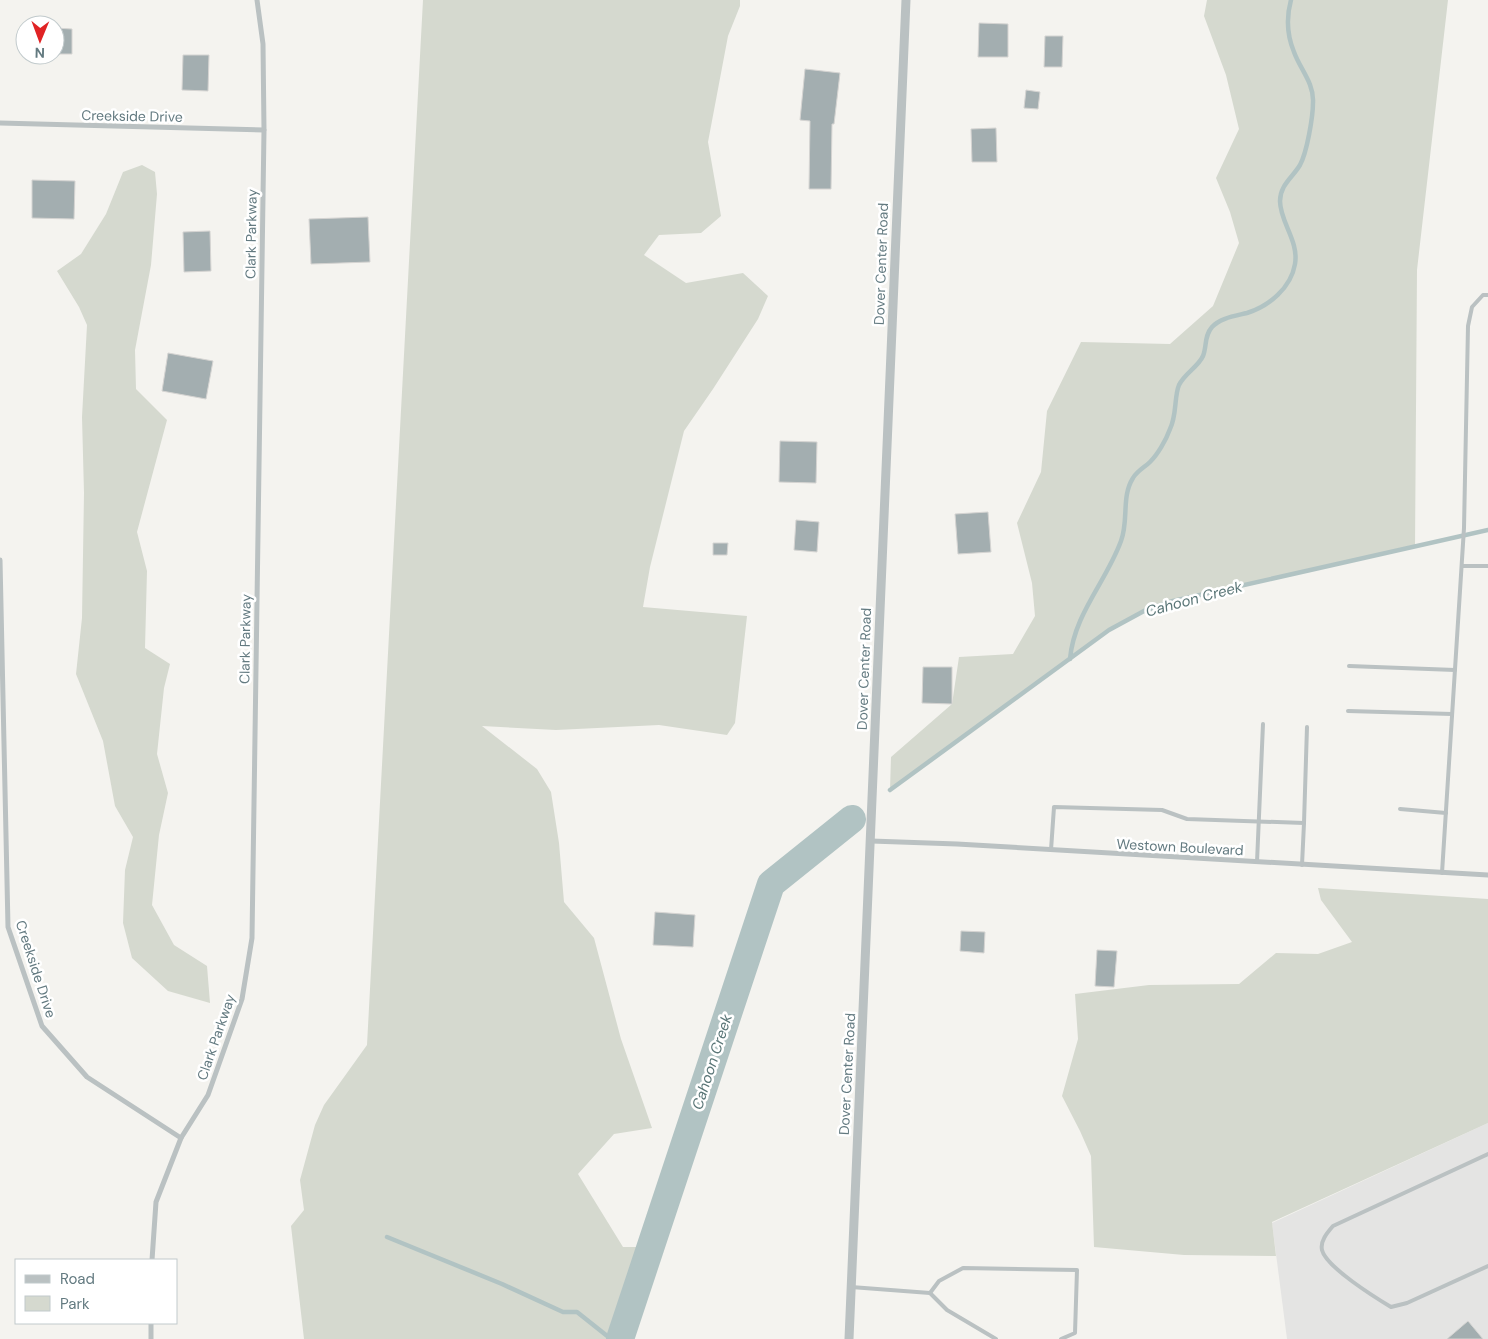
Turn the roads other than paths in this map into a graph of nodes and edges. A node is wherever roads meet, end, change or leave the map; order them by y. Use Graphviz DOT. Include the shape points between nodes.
graph roads {
  1 [pos="257,0"];
  2 [pos="906,0"];
  3 [pos="0,124"];
  4 [pos="264,130"];
  5 [pos="1488,295"];
  6 [pos="0,560"];
  7 [pos="1462,566"];
  8 [pos="1488,566"];
  9 [pos="1349,666"];
  10 [pos="1455,670"];
  11 [pos="1348,710"];
  12 [pos="1452,714"];
  13 [pos="2,717"];
  14 [pos="1263,724"];
  15 [pos="1307,727"];
  16 [pos="1400,809"];
  17 [pos="1446,813"];
  18 [pos="1260,822"];
  19 [pos="1304,823"];
  20 [pos="871,840"];
  21 [pos="1051,850"];
  22 [pos="1257,862"];
  23 [pos="1302,865"];
  24 [pos="1442,873"];
  25 [pos="1488,875"];
  26 [pos="181,1138"];
  27 [pos="1488,1154"];
  28 [pos="152,1259"];
  29 [pos="1488,1266"];
  30 [pos="851,1287"];
  31 [pos="930,1293"];
  32 [pos="151,1324"];
  33 [pos="151,1339"];
  34 [pos="849,1339"];
  35 [pos="996,1339"];
  36 [pos="1061,1339"];
  1 -- 4 [label="street, Clark Parkway" via="263,44"];
  2 -- 20 [label="street, Dover Center Road"];
  3 -- 4 [label="street, Creekside Drive"];
  4 -- 26 [label="street, Clark Parkway" via="252,938 242,999 208,1095"];
  5 -- 7 [label="lane" via="1483,295 1472,307 1468,326"];
  6 -- 13 [label="street, Creekside Drive"];
  7 -- 8 [label="lane"];
  7 -- 10 [label="lane"];
  9 -- 10 [label="lane"];
  10 -- 12 [label="lane"];
  11 -- 12 [label="lane"];
  12 -- 17 [label="lane"];
  13 -- 26 [label="street, Creekside Drive" via="8,927 42,1026 87,1077"];
  14 -- 18 [label="lane"];
  15 -- 19 [label="lane"];
  16 -- 17 [label="lane"];
  17 -- 24 [label="lane"];
  18 -- 19 [label="lane"];
  18 -- 21 [label="lane" via="1187,819 1162,810 1054,807"];
  18 -- 22 [label="lane"];
  19 -- 23 [label="lane"];
  20 -- 21 [label="street, Westown Boulevard"];
  20 -- 30 [label="street, Dover Center Road"];
  21 -- 22 [label="street, Westown Boulevard"];
  22 -- 23 [label="street, Westown Boulevard"];
  23 -- 24 [label="street, Westown Boulevard"];
  24 -- 25 [label="street, Westown Boulevard"];
  26 -- 28 [label="street, Clark Parkway" via="156,1202"];
  27 -- 29 [label="lane" via="1333,1226 1323,1238 1322,1250 1331,1265 1392,1307"];
  30 -- 31 [label="lane"];
  30 -- 34 [label="street, Dover Center Road"];
  31 -- 35 [label="lane" via="947,1310"];
  31 -- 36 [label="lane" via="939,1280 963,1268 1077,1270 1075,1333"];
  32 -- 33 [label="street"];
}
